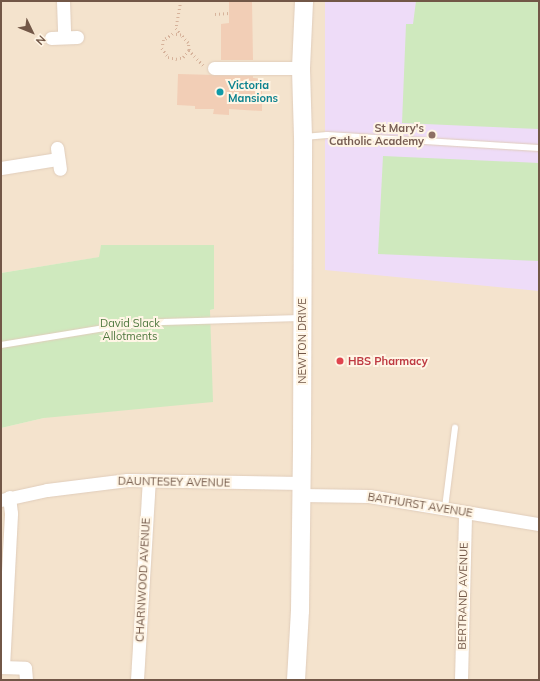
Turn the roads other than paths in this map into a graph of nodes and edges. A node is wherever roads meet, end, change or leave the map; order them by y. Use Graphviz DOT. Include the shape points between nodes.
graph roads {
  1 [pos="64,1"];
  2 [pos="304,1"];
  3 [pos="64,36"];
  4 [pos="77,37"];
  5 [pos="51,38"];
  6 [pos="210,68"];
  7 [pos="301,68"];
  8 [pos="303,137"];
  9 [pos="539,148"];
  10 [pos="58,159"];
  11 [pos="1,168"];
  12 [pos="302,318"];
  13 [pos="1,345"];
  14 [pos="455,428"];
  15 [pos="149,480"];
  16 [pos="301,489"];
  17 [pos="5,499"];
  18 [pos="445,508"];
  19 [pos="465,512"];
  20 [pos="539,524"];
  21 [pos="2,667"];
  22 [pos="26,680"];
  23 [pos="137,680"];
  24 [pos="296,680"];
  25 [pos="461,680"];
  1 -- 3 [label="street"];
  2 -- 7 [label="main road, NEWTON DRIVE"];
  3 -- 4 [label="street"];
  3 -- 5 [label="street"];
  6 -- 7 [label="street"];
  7 -- 8 [label="main road, NEWTON DRIVE"];
  8 -- 9 [label="lane" via="327,135"];
  8 -- 12 [label="main road, NEWTON DRIVE"];
  10 -- 11 [label="street"];
  12 -- 13 [label="lane" via="247,318 118,326"];
  12 -- 16 [label="main road, NEWTON DRIVE"];
  14 -- 18 [label="lane"];
  15 -- 16 [label="street, DAUNTESEY AVENUE" via="236,483"];
  15 -- 17 [label="street, DAUNTESEY AVENUE" via="111,481"];
  15 -- 23 [label="street, CHARNWOOD AVENUE"];
  16 -- 18 [label="street, BATHURST AVENUE"];
  16 -- 24 [label="main road, NEWTON DRIVE" via="300,611"];
  17 -- 21 [label="street" via="11,513"];
  18 -- 19 [label="street, BATHURST AVENUE"];
  19 -- 20 [label="street, BATHURST AVENUE"];
  19 -- 25 [label="street, BERTRAND AVENUE"];
  21 -- 22 [label="street" via="25,668"];
}
